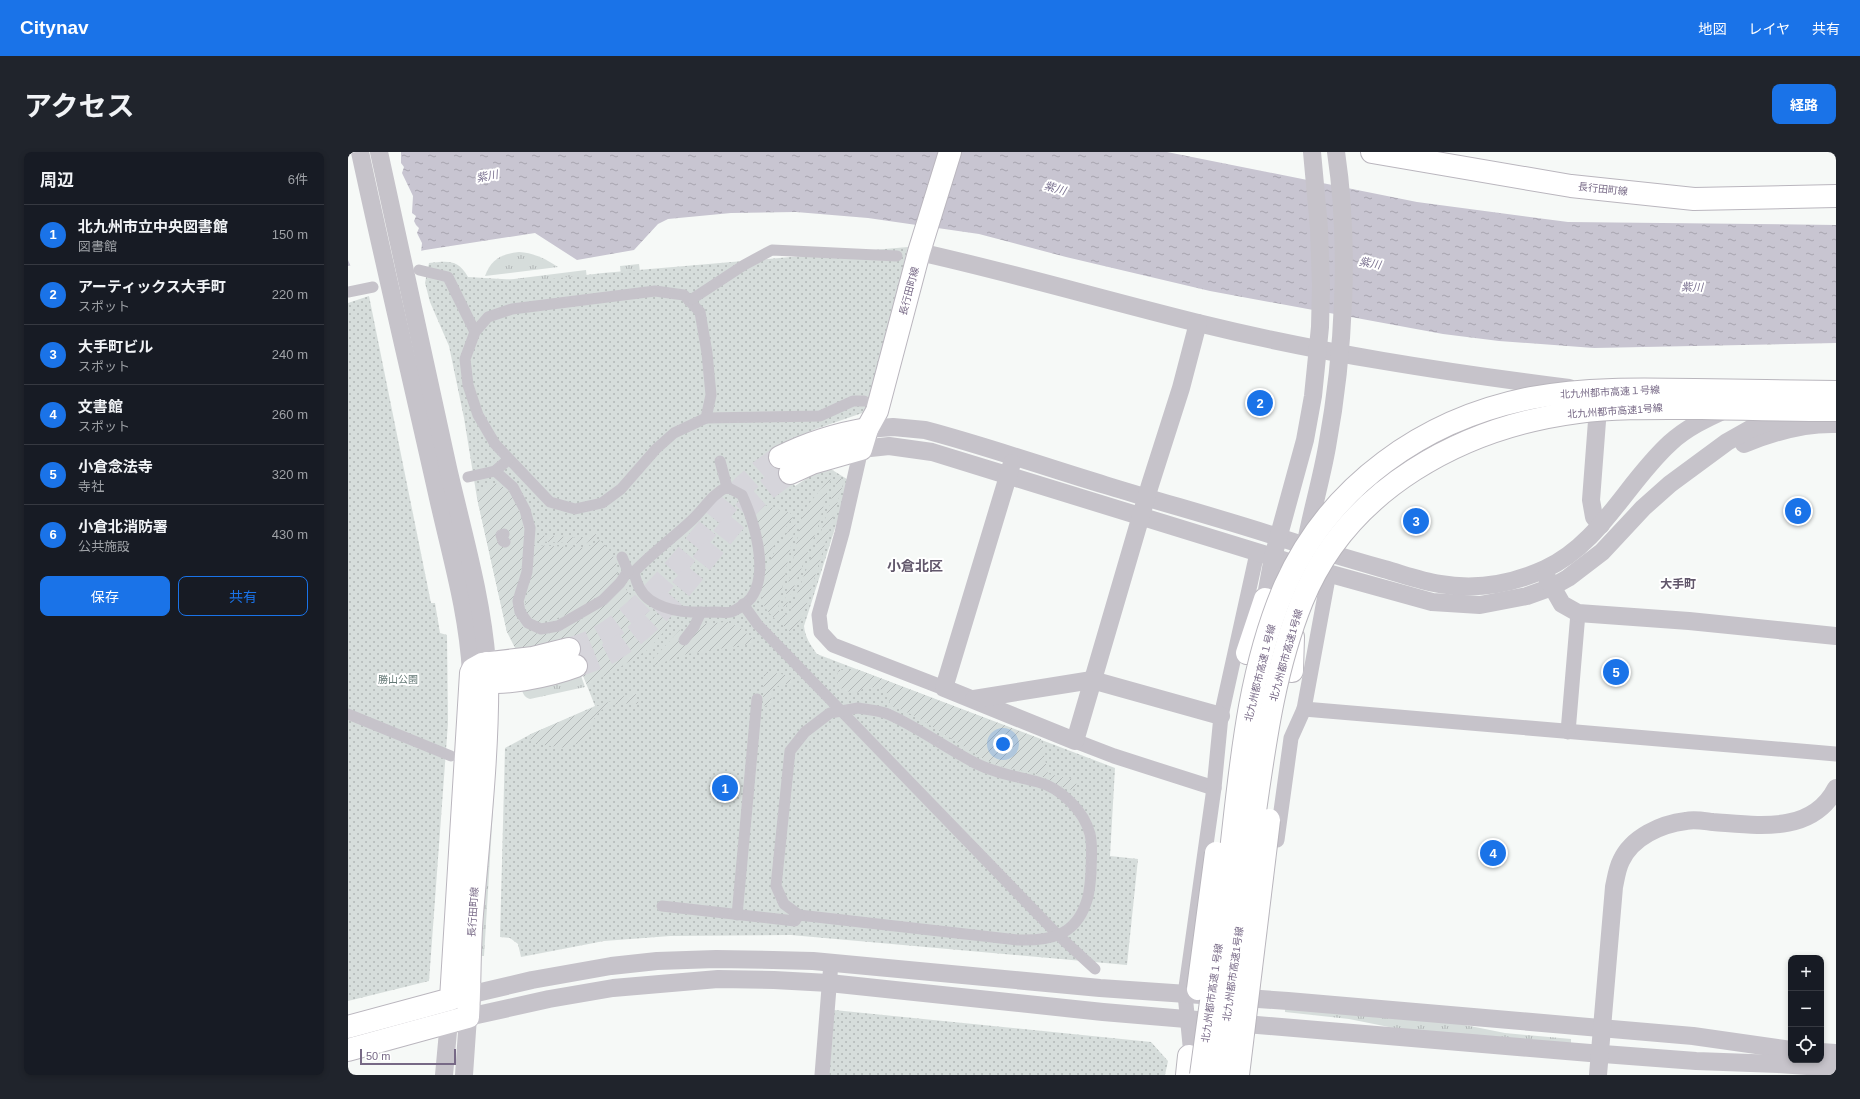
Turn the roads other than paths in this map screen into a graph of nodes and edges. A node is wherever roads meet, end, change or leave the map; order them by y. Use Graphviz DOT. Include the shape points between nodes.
graph roads {
  1 [pos="360,152"];
  2 [pos="379,152"];
  3 [pos="950,152"];
  4 [pos="1312,152"];
  5 [pos="1336,152"];
  6 [pos="1372,152"];
  7 [pos="1836,196"];
  8 [pos="919,252"];
  9 [pos="897,256"];
  10 [pos="412,269"];
  11 [pos="372,288"];
  12 [pos="348,292"];
  13 [pos="689,301"];
  14 [pos="1198,323"];
  15 [pos="475,332"];
  16 [pos="1317,350"];
  17 [pos="1340,354"];
  18 [pos="1836,388"];
  19 [pos="1836,392"];
  20 [pos="864,401"];
  21 [pos="1836,406"];
  22 [pos="1836,410"];
  23 [pos="712,421"];
  24 [pos="1836,424"];
  25 [pos="864,439"];
  26 [pos="1014,457"];
  27 [pos="510,459"];
  28 [pos="720,461"];
  29 [pos="785,465"];
  30 [pos="1697,465"];
  31 [pos="495,471"];
  32 [pos="1008,474"];
  33 [pos="468,477"];
  34 [pos="727,487"];
  35 [pos="1146,498"];
  36 [pos="1141,516"];
  37 [pos="1601,525"];
  38 [pos="1279,538"];
  39 [pos="1305,547"];
  40 [pos="1265,555"];
  41 [pos="622,557"];
  42 [pos="1302,566"];
  43 [pos="1542,570"];
  44 [pos="631,572"];
  45 [pos="1329,573"];
  46 [pos="1552,587"];
  47 [pos="1265,599"];
  48 [pos="1295,600"];
  49 [pos="743,604"];
  50 [pos="701,612"];
  51 [pos="1578,613"];
  52 [pos="1836,636"];
  53 [pos="684,640"];
  54 [pos="573,658"];
  55 [pos="482,673"];
  56 [pos="1092,680"];
  57 [pos="944,688"];
  58 [pos="757,699"];
  59 [pos="973,699"];
  60 [pos="1304,709"];
  61 [pos="840,711"];
  62 [pos="348,714"];
  63 [pos="1221,716"];
  64 [pos="1568,732"];
  65 [pos="1075,741"];
  66 [pos="1836,754"];
  67 [pos="451,756"];
  68 [pos="1214,788"];
  69 [pos="1836,788"];
  70 [pos="662,906"];
  71 [pos="737,915"];
  72 [pos="799,915"];
  73 [pos="1058,935"];
  74 [pos="831,964"];
  75 [pos="1095,969"];
  76 [pos="829,983"];
  77 [pos="1193,994"];
  78 [pos="460,997"];
  79 [pos="1239,998"];
  80 [pos="1257,999"];
  81 [pos="1193,1018"];
  82 [pos="459,1020"];
  83 [pos="1236,1022"];
  84 [pos="348,1027"];
  85 [pos="1602,1029"];
  86 [pos="348,1050"];
  87 [pos="1788,1050"];
  88 [pos="1824,1052"];
  89 [pos="1600,1053"];
  90 [pos="1836,1053"];
  91 [pos="1836,1068"];
  92 [pos="1193,1074"];
  93 [pos="444,1075"];
  94 [pos="464,1075"];
  95 [pos="822,1075"];
  96 [pos="1219,1075"];
  97 [pos="1230,1075"];
  98 [pos="1238,1075"];
  99 [pos="1598,1075"];
  1 -- 55 [label="street" via="460,592 470,650"];
  2 -- 10 [label="street"];
  3 -- 8 [label="main road, 長行田町線"];
  4 -- 16 [label="street" via="1319,235 1320,327"];
  5 -- 17 [label="street" via="1342,227"];
  6 -- 7 [label="main road, 長行田町線" via="1571,186 1694,199"];
  8 -- 14 [label="street"];
  8 -- 25 [label="main road, 長行田町線" via="877,411"];
  9 -- 13 [label="street" via="772,250"];
  10 -- 15 [label="street" via="448,277"];
  10 -- 55 [label="street" via="453,489 480,607"];
  11 -- 12 [label="street"];
  13 -- 15 [label="street" via="684,295 655,290 512,309 488,317"];
  13 -- 23 [label="street" via="700,312 707,353"];
  14 -- 16 [label="street"];
  14 -- 35 [label="street" via="1182,388"];
  15 -- 27 [label="street" via="465,359 468,385 478,415 495,444"];
  16 -- 17 [label="street"];
  16 -- 38 [label="street" via="1306,440"];
  17 -- 37 [label="street" via="1489,378 1581,389 1593,397 1598,408 1591,500 1594,516"];
  17 -- 39 [label="street" via="1327,448"];
  18 -- 37 [label="street" via="1799,389 1763,396 1695,424 1670,442 1654,459"];
  19 -- 92 [label="main road, 北九州都市高速１号線, bridge" via="1626,390 1577,392 1531,398 1459,419 1433,431 1377,466 1348,493 1324,521 1303,552 1272,622 1261,659 1244,743 1224,908"];
  20 -- 23 [label="street" via="853,401 820,416"];
  21 -- 30 [label="street" via="1815,408 1771,420 1727,442"];
  22 -- 96 [label="main road, 北九州都市高速1号線, bridge" via="1626,409 1579,412 1538,419 1477,437 1435,457 1393,484 1359,514 1319,566 1303,599 1279,673 1264,748"];
  23 -- 27 [label="street" via="674,433 656,449 621,489 602,503 588,507 575,508 550,502"];
  24 -- 30 [label="street" via="1822,423 1778,431"];
  25 -- 26 [label="street" via="893,427 925,430"];
  25 -- 29 [label="main road" via="820,439 800,447"];
  25 -- 32 [label="street" via="889,446 932,452"];
  25 -- 57 [label="street" via="819,615 821,632 833,645"];
  26 -- 32 [label="street"];
  26 -- 35 [label="street"];
  27 -- 31 [label="street"];
  28 -- 34 [label="street"];
  30 -- 46 [label="street" via="1643,508 1586,566"];
  31 -- 33 [label="street"];
  31 -- 44 [label="street" via="513,487 525,510 530,528 527,572 518,601 520,612 528,623 541,629 558,626 603,600"];
  32 -- 36 [label="street"];
  32 -- 57 [label="street"];
  34 -- 44 [label="street" via="715,495 676,535"];
  34 -- 49 [label="street" via="742,495 748,508 756,534 760,563 756,587"];
  35 -- 36 [label="street"];
  35 -- 38 [label="street"];
  36 -- 40 [label="street"];
  36 -- 56 [label="street"];
  37 -- 43 [label="street" via="1576,550"];
  38 -- 39 [label="street"];
  38 -- 40 [label="street"];
  39 -- 42 [label="street"];
  39 -- 43 [label="street" via="1440,584 1489,585 1511,581"];
  40 -- 42 [label="street"];
  40 -- 47 [label="street"];
  40 -- 63 [label="street"];
  41 -- 44 [label="street"];
  42 -- 45 [label="street"];
  42 -- 48 [label="street"];
  43 -- 46 [label="street"];
  44 -- 50 [label="street" via="649,600 663,607"];
  45 -- 46 [label="street" via="1432,602 1457,604 1503,602"];
  45 -- 60 [label="street"];
  46 -- 51 [label="street" via="1562,604"];
  47 -- 77 [label="street"];
  47 -- 92 [label="main road, bridge" via="1247,653 1232,729"];
  48 -- 79 [label="street"];
  48 -- 98 [label="main road, bridge" via="1292,671 1272,798"];
  49 -- 50 [label="street" via="731,612"];
  49 -- 61 [label="street" via="758,625"];
  50 -- 53 [label="street" via="694,628"];
  51 -- 52 [label="street"];
  51 -- 64 [label="street"];
  54 -- 55 [label="main road" via="532,658"];
  55 -- 78 [label="main road, 長行田町線"];
  56 -- 59 [label="street"];
  56 -- 63 [label="street"];
  56 -- 65 [label="street"];
  57 -- 59 [label="street"];
  58 -- 71 [label="street"];
  59 -- 65 [label="street"];
  60 -- 64 [label="street"];
  60 -- 80 [label="street" via="1291,738"];
  61 -- 72 [label="street" via="830,713 805,732 790,751 776,886 784,904"];
  61 -- 73 [label="street"];
  61 -- 73 [label="street" via="858,708 889,714 975,763 1016,778 1039,782 1059,791 1071,803 1082,815 1090,834 1092,854 1089,894 1083,912 1076,922"];
  62 -- 67 [label="street"];
  63 -- 68 [label="street"];
  64 -- 66 [label="street"];
  65 -- 68 [label="street"];
  68 -- 77 [label="street"];
  69 -- 85 [label="street" via="1820,808 1806,817 1789,823 1768,826 1687,820 1645,834 1628,850 1621,860 1614,887"];
  70 -- 71 [label="street"];
  71 -- 72 [label="street" via="795,921"];
  72 -- 73 [label="street" via="1018,940 1041,940"];
  73 -- 75 [label="street"];
  74 -- 76 [label="street"];
  74 -- 77 [label="street"];
  74 -- 78 [label="street" via="789,960 716,959 611,966 552,976"];
  76 -- 81 [label="street" via="1103,1012"];
  76 -- 82 [label="street" via="718,979 652,984 582,992"];
  76 -- 95 [label="street"];
  77 -- 79 [label="street"];
  77 -- 81 [label="street"];
  78 -- 82 [label="main road, 長行田町線"];
  78 -- 84 [label="main road"];
  79 -- 80 [label="street"];
  79 -- 83 [label="street"];
  80 -- 85 [label="street"];
  81 -- 83 [label="street"];
  81 -- 92 [label="street"];
  82 -- 86 [label="main road"];
  82 -- 93 [label="street"];
  82 -- 94 [label="street"];
  83 -- 89 [label="street"];
  83 -- 97 [label="street"];
  85 -- 87 [label="street" via="1693,1036"];
  85 -- 89 [label="street"];
  88 -- 90 [label="street"];
  89 -- 91 [label="street"];
  89 -- 99 [label="street"];
}
